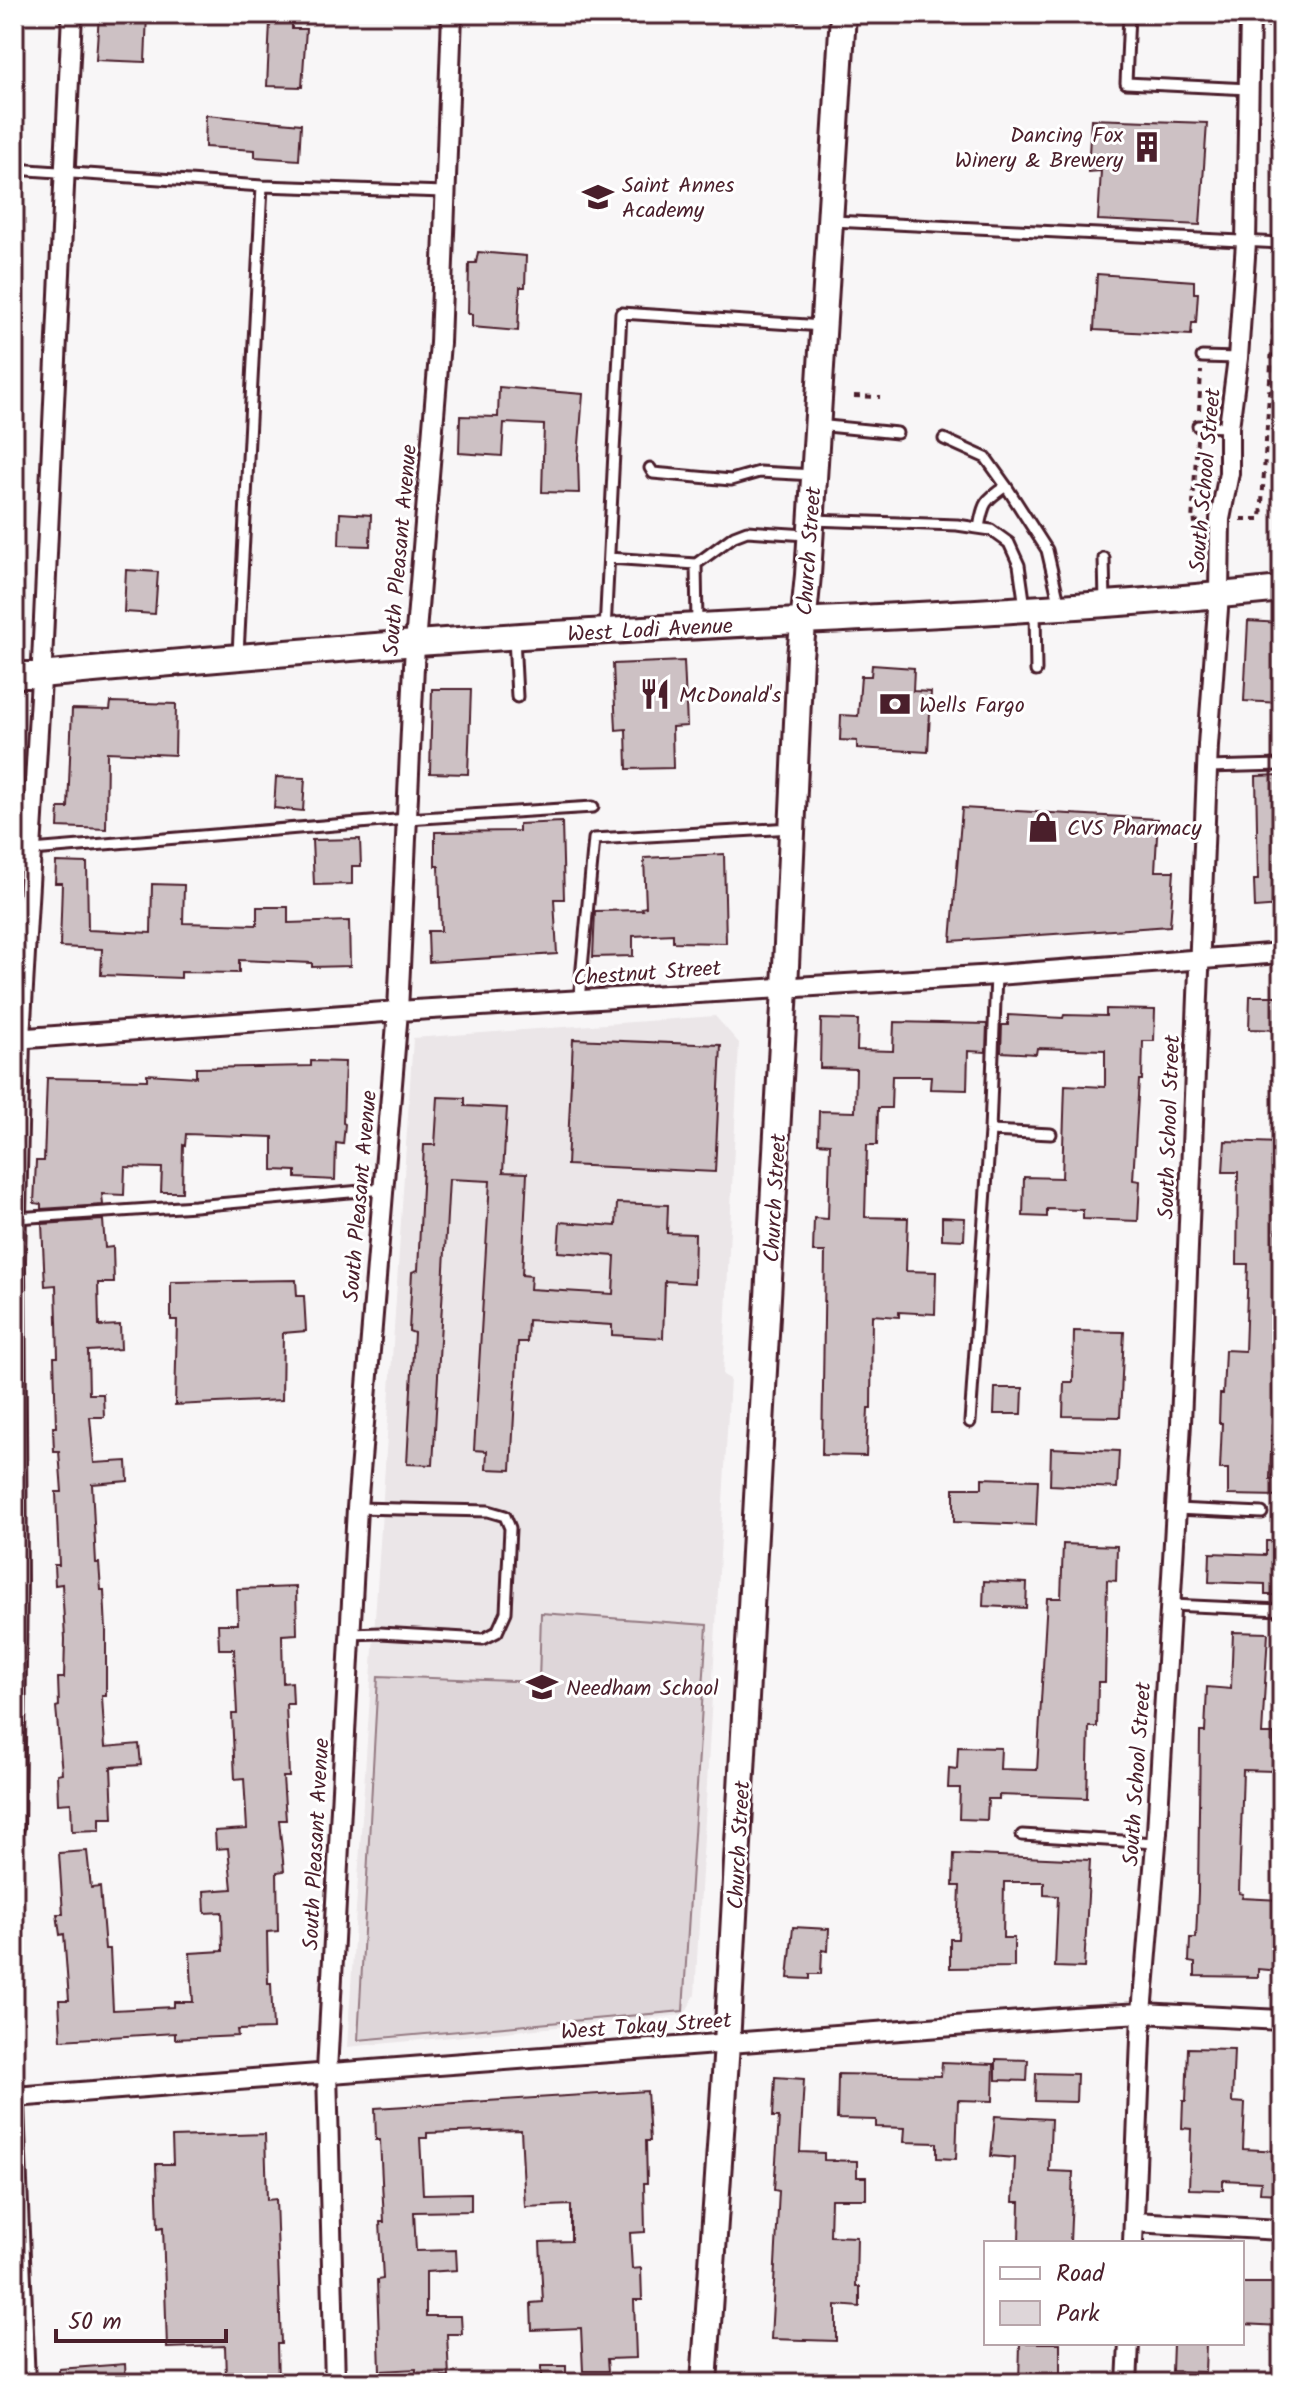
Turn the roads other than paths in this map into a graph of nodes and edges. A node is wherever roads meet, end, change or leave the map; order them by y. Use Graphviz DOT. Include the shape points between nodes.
graph roads {
  1 [pos="72,14"];
  2 [pos="452,14"];
  3 [pos="843,14"];
  4 [pos="1129,14"];
  5 [pos="1235,14"];
  6 [pos="1250,14"];
  7 [pos="1282,16"];
  8 [pos="1249,89"];
  9 [pos="14,169"];
  10 [pos="63,171"];
  11 [pos="262,186"];
  12 [pos="445,192"];
  13 [pos="830,221"];
  14 [pos="1246,242"];
  15 [pos="1282,243"];
  16 [pos="823,326"];
  17 [pos="1202,357"];
  18 [pos="1238,358"];
  19 [pos="817,425"];
  20 [pos="1198,426"];
  21 [pos="1229,427"];
  22 [pos="897,433"];
  23 [pos="944,439"];
  24 [pos="650,468"];
  25 [pos="814,475"];
  26 [pos="1006,486"];
  27 [pos="811,527"];
  28 [pos="979,528"];
  29 [pos="609,558"];
  30 [pos="1104,558"];
  31 [pos="696,564"];
  32 [pos="1282,589"];
  33 [pos="1219,595"];
  34 [pos="1105,603"];
  35 [pos="1060,606"];
  36 [pos="1030,608"];
  37 [pos="803,622"];
  38 [pos="697,626"];
  39 [pos="605,631"];
  40 [pos="514,637"];
  41 [pos="415,644"];
  42 [pos="238,657"];
  43 [pos="1036,671"];
  44 [pos="21,675"];
  45 [pos="517,697"];
  46 [pos="1282,765"];
  47 [pos="1208,767"];
  48 [pos="593,807"];
  49 [pos="407,819"];
  50 [pos="792,828"];
  51 [pos="32,850"];
  52 [pos="22,884"];
  53 [pos="1282,953"];
  54 [pos="1198,958"];
  55 [pos="996,975"];
  56 [pos="785,988"];
  57 [pos="579,1001"];
  58 [pos="398,1011"];
  59 [pos="17,1038"];
  60 [pos="990,1131"];
  61 [pos="1051,1134"];
  62 [pos="383,1189"];
  63 [pos="16,1218"];
  64 [pos="970,1422"];
  65 [pos="357,1508"];
  66 [pos="1176,1509"];
  67 [pos="1262,1513"];
  68 [pos="1171,1605"];
  69 [pos="1282,1610"];
  70 [pos="350,1634"];
  71 [pos="14,1827"];
  72 [pos="1022,1835"];
  73 [pos="1156,1843"];
  74 [pos="1142,2013"];
  75 [pos="1282,2020"];
  76 [pos="727,2044"];
  77 [pos="327,2071"];
  78 [pos="14,2097"];
  79 [pos="14,2106"];
  80 [pos="1134,2222"];
  81 [pos="1282,2230"];
  82 [pos="1133,2241"];
  83 [pos="1129,2345"];
  84 [pos="25,2383"];
  85 [pos="335,2383"];
  86 [pos="704,2383"];
  87 [pos="1127,2383"];
  1 -- 10 [label="street"];
  2 -- 12 [label="street, South Pleasant Avenue"];
  3 -- 13 [label="street, Church Street"];
  4 -- 8 [label="lane" via="1126,83"];
  5 -- 6 [label="street"];
  6 -- 7 [label="street"];
  6 -- 8 [label="street, South School Street"];
  8 -- 14 [label="street, South School Street"];
  9 -- 10 [label="lane"];
  10 -- 11 [label="lane"];
  10 -- 44 [label="street"];
  11 -- 12 [label="lane"];
  11 -- 42 [label="lane"];
  12 -- 41 [label="street, South Pleasant Avenue" via="440,343"];
  13 -- 14 [label="lane"];
  13 -- 16 [label="street, Church Street"];
  14 -- 15 [label="lane"];
  14 -- 18 [label="street, South School Street"];
  16 -- 19 [label="street, Church Street"];
  16 -- 29 [label="lane" via="621,313"];
  17 -- 18 [label="lane"];
  18 -- 21 [label="street, South School Street"];
  19 -- 22 [label="lane"];
  19 -- 25 [label="street, Church Street"];
  20 -- 21 [label="lane"];
  21 -- 33 [label="street, South School Street"];
  23 -- 26 [label="lane" via="986,458"];
  24 -- 25 [label="lane" via="653,473 731,480 759,472"];
  25 -- 27 [label="street, Church Street"];
  26 -- 28 [label="lane" via="982,506"];
  26 -- 35 [label="lane" via="1047,550"];
  27 -- 28 [label="lane"];
  27 -- 31 [label="lane" via="747,531"];
  27 -- 37 [label="street, Church Street"];
  28 -- 36 [label="lane" via="1009,543"];
  29 -- 31 [label="lane"];
  29 -- 39 [label="lane"];
  30 -- 34 [label="lane"];
  31 -- 38 [label="lane"];
  32 -- 33 [label="street, West Lodi Avenue"];
  33 -- 34 [label="street, West Lodi Avenue"];
  33 -- 47 [label="street, South School Street"];
  34 -- 35 [label="street, West Lodi Avenue"];
  35 -- 36 [label="street, West Lodi Avenue"];
  36 -- 37 [label="street, West Lodi Avenue"];
  36 -- 43 [label="lane"];
  37 -- 38 [label="street, West Lodi Avenue"];
  37 -- 50 [label="street, Church Street"];
  38 -- 39 [label="street, West Lodi Avenue"];
  39 -- 40 [label="street, West Lodi Avenue"];
  40 -- 41 [label="street, West Lodi Avenue"];
  40 -- 45 [label="lane"];
  41 -- 42 [label="street, West Lodi Avenue"];
  41 -- 49 [label="street, South Pleasant Avenue"];
  42 -- 44 [label="street, West Lodi Avenue"];
  44 -- 51 [label="street"];
  46 -- 47 [label="lane"];
  47 -- 54 [label="street, South School Street"];
  48 -- 49 [label="lane"];
  49 -- 51 [label="lane"];
  49 -- 58 [label="street, South Pleasant Avenue"];
  50 -- 56 [label="street, Church Street"];
  50 -- 57 [label="lane" via="594,839"];
  51 -- 52 [label="street"];
  52 -- 59 [label="street"];
  53 -- 54 [label="street, Chestnut Street"];
  54 -- 55 [label="street, Chestnut Street"];
  54 -- 66 [label="street, South School Street"];
  55 -- 56 [label="street, Chestnut Street"];
  55 -- 60 [label="lane"];
  56 -- 57 [label="street, Chestnut Street"];
  56 -- 76 [label="street, Church Street"];
  57 -- 58 [label="street, Chestnut Street"];
  58 -- 59 [label="street, Chestnut Street"];
  58 -- 62 [label="street, South Pleasant Avenue"];
  59 -- 63 [label="street"];
  60 -- 61 [label="lane"];
  60 -- 64 [label="lane"];
  62 -- 63 [label="lane"];
  62 -- 65 [label="street, South Pleasant Avenue"];
  63 -- 71 [label="street"];
  65 -- 70 [label="street, South Pleasant Avenue"];
  65 -- 70 [label="lane" via="488,1511 505,1516 510,1528 506,1612 497,1632 483,1639"];
  66 -- 67 [label="lane"];
  66 -- 68 [label="street, South School Street"];
  68 -- 69 [label="lane"];
  68 -- 73 [label="street, South School Street"];
  70 -- 77 [label="street, South Pleasant Avenue"];
  72 -- 73 [label="lane"];
  73 -- 74 [label="street, South School Street"];
  74 -- 75 [label="street, West Tokay Street"];
  74 -- 76 [label="street, West Tokay Street"];
  74 -- 80 [label="street, South School Street"];
  76 -- 77 [label="street, West Tokay Street"];
  76 -- 86 [label="street, Church Street"];
  77 -- 78 [label="street, West Tokay Street"];
  77 -- 85 [label="street, South Pleasant Avenue"];
  79 -- 84 [label="street"];
  80 -- 81 [label="street"];
  80 -- 82 [label="street, South School Street"];
  83 -- 87 [label="street"];
}
